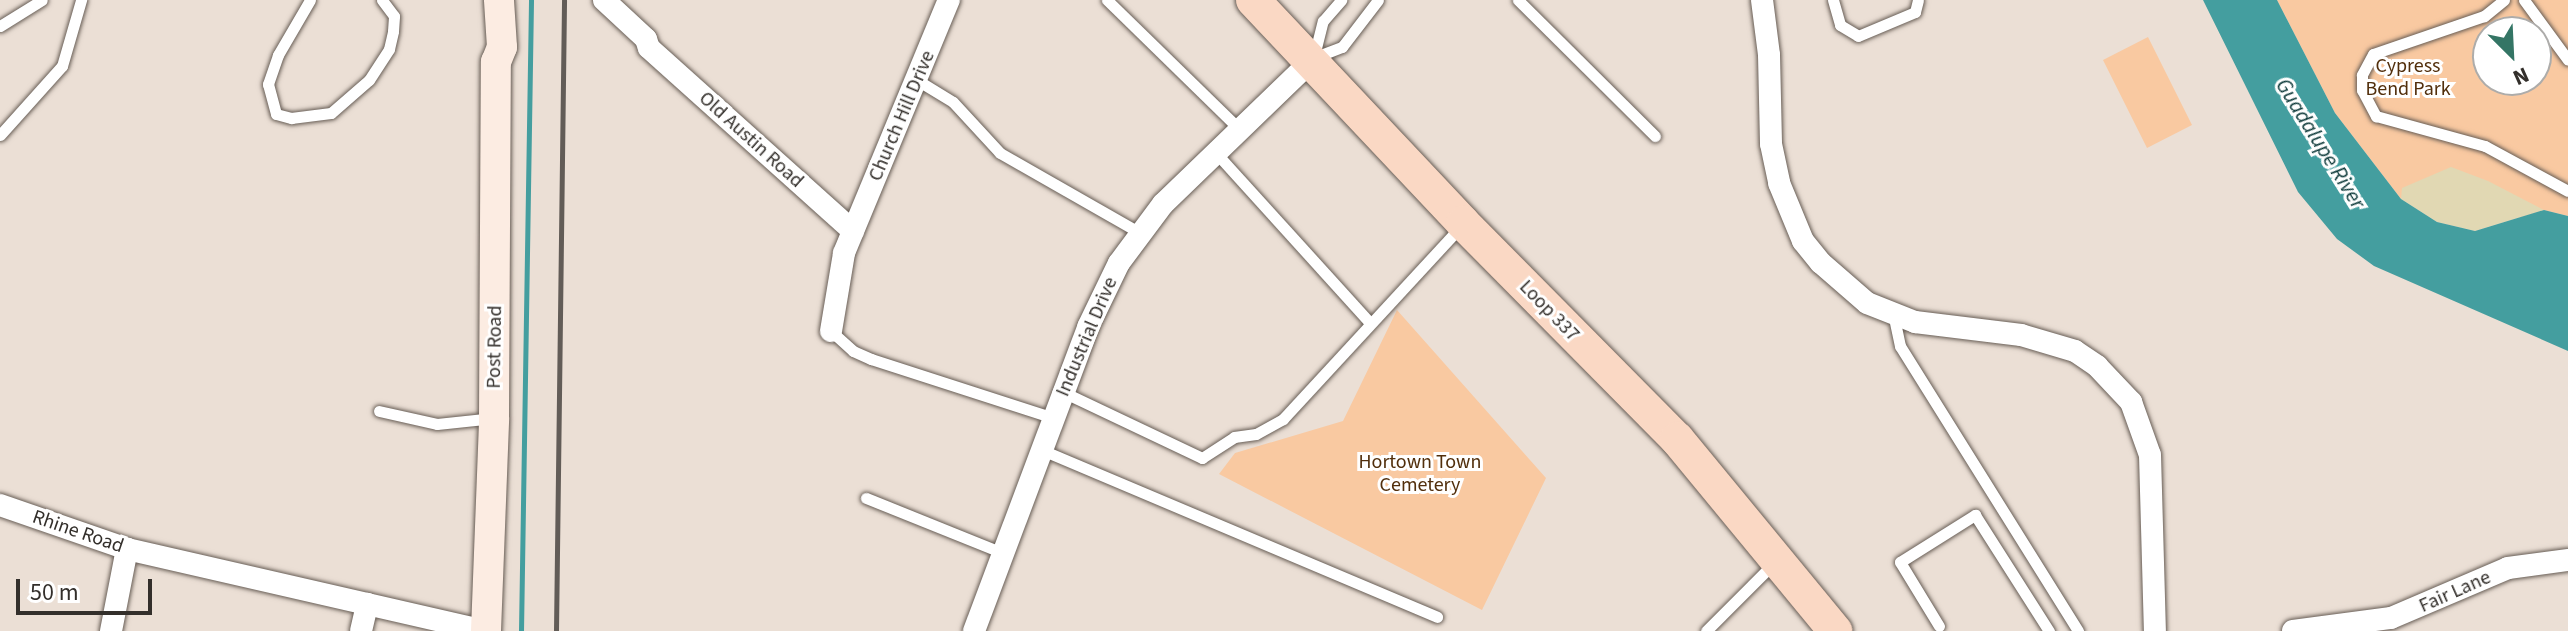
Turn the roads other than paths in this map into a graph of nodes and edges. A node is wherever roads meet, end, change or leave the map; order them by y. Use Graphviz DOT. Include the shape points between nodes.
graph roads {
  1 [pos="42,0"];
  2 [pos="81,0"];
  3 [pos="310,0"];
  4 [pos="382,0"];
  5 [pos="480,0"];
  6 [pos="499,0"];
  7 [pos="585,0"];
  8 [pos="604,0"];
  9 [pos="949,0"];
  10 [pos="1107,0"];
  11 [pos="1253,0"];
  12 [pos="1341,0"];
  13 [pos="1378,0"];
  14 [pos="1518,0"];
  15 [pos="1762,0"];
  16 [pos="1833,0"];
  17 [pos="1918,0"];
  18 [pos="2504,0"];
  19 [pos="2524,0"];
  20 [pos="0,26"];
  21 [pos="649,48"];
  22 [pos="1313,59"];
  23 [pos="2568,60"];
  24 [pos="496,62"];
  25 [pos="917,80"];
  26 [pos="1240,130"];
  27 [pos="0,135"];
  28 [pos="1655,136"];
  29 [pos="1216,153"];
  30 [pos="2568,191"];
  31 [pos="1463,223"];
  32 [pos="853,231"];
  33 [pos="1140,233"];
  34 [pos="1893,313"];
  35 [pos="1370,323"];
  36 [pos="831,331"];
  37 [pos="1063,392"];
  38 [pos="379,411"];
  39 [pos="494,418"];
  40 [pos="1054,418"];
  41 [pos="1042,450"];
  42 [pos="866,498"];
  43 [pos="0,505"];
  44 [pos="127,549"];
  45 [pos="1003,553"];
  46 [pos="1778,559"];
  47 [pos="2568,560"];
  48 [pos="367,604"];
  49 [pos="1437,617"];
  50 [pos="1938,629"];
  51 [pos="111,631"];
  52 [pos="361,631"];
  53 [pos="485,631"];
  54 [pos="974,631"];
  55 [pos="1706,631"];
  56 [pos="1835,631"];
  57 [pos="2049,631"];
  58 [pos="2078,631"];
  59 [pos="2155,631"];
  60 [pos="2293,631"];
  1 -- 20 [label="lane"];
  2 -- 27 [label="lane" via="62,66"];
  3 -- 4 [label="lane" via="278,55 268,84 276,114 291,118 331,113 369,80 389,49 393,31 394,16"];
  5 -- 24 [label="street, Post Road"];
  6 -- 24 [label="street, Post Road" via="502,47"];
  7 -- 21 [label="street, Old Austin Road" via="637,47"];
  8 -- 21 [label="street, Old Austin Road"];
  9 -- 25 [label="street, Church Hill Drive"];
  10 -- 26 [label="lane"];
  11 -- 22 [label="main road, Loop 337"];
  12 -- 22 [label="lane" via="1323,21"];
  13 -- 22 [label="lane" via="1342,47"];
  14 -- 28 [label="lane"];
  15 -- 34 [label="street" via="1771,144 1789,212 1803,241 1831,273 1867,303"];
  16 -- 17 [label="lane" via="1840,25 1858,36 1915,12"];
  18 -- 30 [label="lane" via="2484,16 2373,54 2362,75 2362,90 2376,116 2485,146"];
  19 -- 23 [label="lane"];
  21 -- 32 [label="street, Old Austin Road"];
  22 -- 26 [label="street, Industrial Drive"];
  22 -- 31 [label="main road, Loop 337"];
  24 -- 39 [label="street, Post Road"];
  25 -- 32 [label="street, Church Hill Drive"];
  25 -- 33 [label="lane" via="953,102 1000,153"];
  26 -- 29 [label="street, Industrial Drive"];
  29 -- 33 [label="street, Industrial Drive"];
  29 -- 35 [label="lane"];
  31 -- 35 [label="lane"];
  31 -- 46 [label="main road, Loop 337" via="1677,439"];
  32 -- 36 [label="street, Church Hill Drive" via="844,253"];
  33 -- 37 [label="street, Industrial Drive" via="1102,293"];
  34 -- 58 [label="lane" via="1900,346"];
  34 -- 59 [label="street" via="1946,328 2053,342 2075,351 2114,381 2140,419 2150,455"];
  35 -- 37 [label="lane" via="1283,419 1256,434 1234,437 1202,458"];
  36 -- 40 [label="lane" via="871,359"];
  37 -- 40 [label="street, Industrial Drive"];
  38 -- 39 [label="lane" via="437,424"];
  39 -- 53 [label="street, Post Road"];
  40 -- 41 [label="street, Industrial Drive"];
  41 -- 45 [label="street, Industrial Drive"];
  41 -- 49 [label="lane"];
  42 -- 45 [label="lane"];
  43 -- 44 [label="street, Rhine Road"];
  44 -- 48 [label="street, Rhine Road"];
  44 -- 51 [label="street"];
  45 -- 54 [label="street, Industrial Drive"];
  46 -- 55 [label="lane"];
  46 -- 56 [label="main road, Loop 337"];
  47 -- 60 [label="street, Fair Lane" via="2508,568 2391,618"];
  48 -- 52 [label="street"];
  48 -- 53 [label="street, Rhine Road"];
  50 -- 57 [label="lane" via="1900,562 1975,515"];
}
